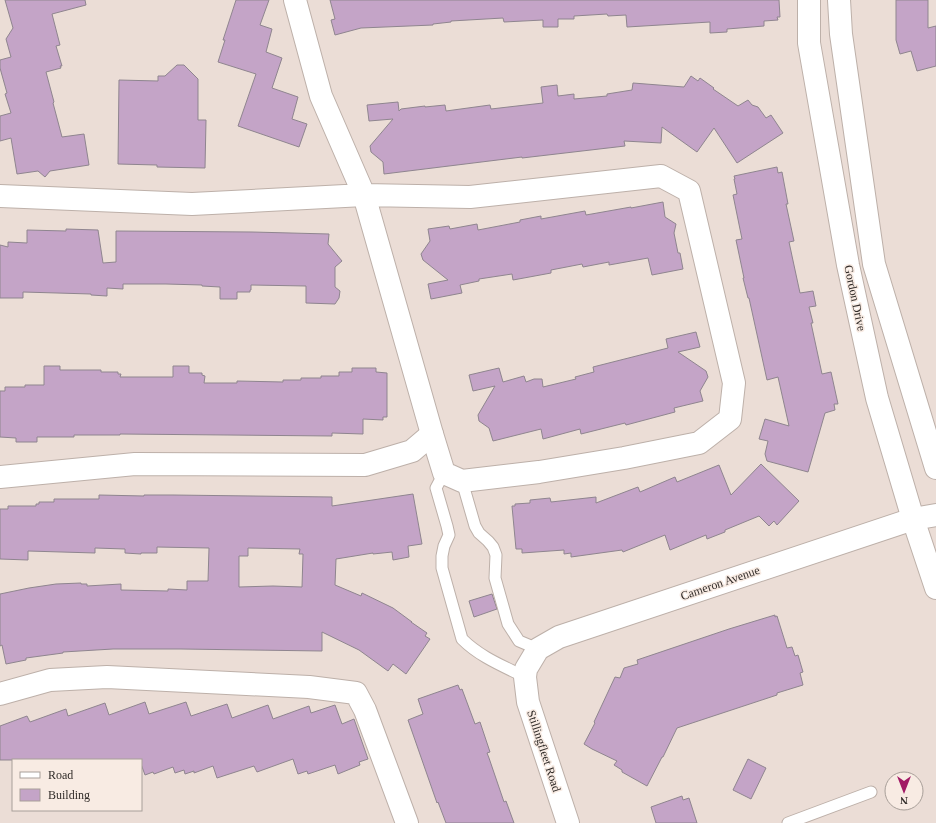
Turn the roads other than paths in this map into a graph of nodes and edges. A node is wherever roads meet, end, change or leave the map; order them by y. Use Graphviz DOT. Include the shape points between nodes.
graph roads {
  1 [pos="295,0"];
  2 [pos="809,0"];
  3 [pos="839,0"];
  4 [pos="364,195"];
  5 [pos="0,196"];
  6 [pos="432,434"];
  7 [pos="936,468"];
  8 [pos="0,477"];
  9 [pos="453,477"];
  10 [pos="936,516"];
  11 [pos="913,519"];
  12 [pos="936,588"];
  13 [pos="538,649"];
  14 [pos="525,677"];
  15 [pos="0,694"];
  16 [pos="871,792"];
  17 [pos="407,823"];
  18 [pos="568,823"];
  19 [pos="788,823"];
  1 -- 4 [label="street" via="321,96"];
  2 -- 11 [label="street, Gordon Drive" via="809,43 848,265 877,398"];
  3 -- 7 [label="street" via="841,34 874,264"];
  4 -- 5 [label="street" via="192,204"];
  4 -- 6 [label="street"];
  4 -- 9 [label="street" via="470,197 661,176 689,191 734,383 730,419 699,443 539,472"];
  6 -- 8 [label="street" via="412,452 365,465 135,464"];
  6 -- 9 [label="street"];
  9 -- 13 [label="lane" via="475,526 493,547 496,555 495,578 508,624 519,641"];
  9 -- 14 [label="lane" via="436,488 449,535 444,546 442,568 462,639 479,653"];
  10 -- 11 [label="street, Cameron Avenue"];
  11 -- 12 [label="street, Gordon Drive"];
  11 -- 13 [label="street, Cameron Avenue" via="559,637"];
  13 -- 14 [label="street, Cameron Avenue" via="526,669"];
  14 -- 18 [label="street, Stillingfleet Road" via="528,702"];
  15 -- 17 [label="street" via="50,680 107,677 309,687 356,693 365,710"];
  16 -- 19 [label="lane"];
}
